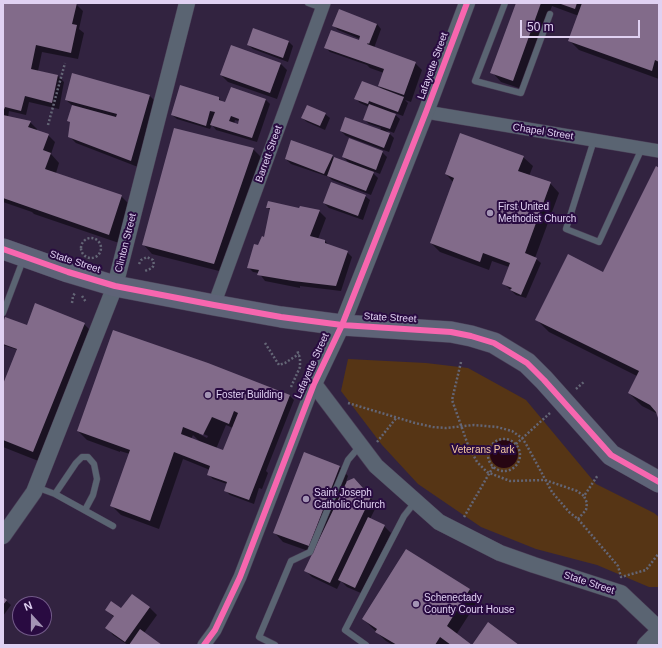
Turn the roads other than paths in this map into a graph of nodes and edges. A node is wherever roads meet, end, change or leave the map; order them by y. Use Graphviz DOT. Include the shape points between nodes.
graph roads {
  1 [pos="187,3"];
  2 [pos="308,3"];
  3 [pos="467,3"];
  4 [pos="505,3"];
  5 [pos="323,6"];
  6 [pos="550,14"];
  7 [pos="426,112"];
  8 [pos="594,140"];
  9 [pos="643,148"];
  10 [pos="659,151"];
  11 [pos="3,249"];
  12 [pos="24,256"];
  13 [pos="115,286"];
  14 [pos="214,305"];
  15 [pos="3,313"];
  16 [pos="342,325"];
  17 [pos="314,384"];
  18 [pos="360,446"];
  19 [pos="659,482"];
  20 [pos="36,486"];
  21 [pos="55,494"];
  22 [pos="416,501"];
  23 [pos="85,510"];
  24 [pos="114,526"];
  25 [pos="3,536"];
  26 [pos="659,630"];
  27 [pos="204,645"];
  28 [pos="275,645"];
  29 [pos="366,645"];
  30 [pos="645,645"];
  1 -- 13 [label="street, Clinton Street"];
  2 -- 5 [label="lane"];
  3 -- 7 [label="street, Lafayette Street"];
  4 -- 6 [label="lane" via="475,81 521,93"];
  5 -- 14 [label="street, Barrett Street"];
  7 -- 8 [label="street, Chapel Street"];
  7 -- 16 [label="street, Lafayette Street"];
  8 -- 9 [label="street, Chapel Street"];
  8 -- 9 [label="lane" via="566,228 599,242"];
  9 -- 10 [label="street, Chapel Street"];
  11 -- 12 [label="main road, State Street"];
  12 -- 13 [label="main road, State Street"];
  12 -- 15 [label="lane"];
  13 -- 14 [label="main road, State Street"];
  13 -- 20 [label="street, Clinton Street"];
  14 -- 16 [label="main road, State Street"];
  16 -- 17 [label="street, Lafayette Street"];
  16 -- 19 [label="main road, State Street" via="451,332 494,344 526,363 544,380 611,455"];
  17 -- 18 [label="street, State Street"];
  17 -- 27 [label="street, Lafayette Street" via="240,577 215,630"];
  18 -- 22 [label="street, State Street" via="376,466"];
  18 -- 28 [label="lane" via="348,460 310,552 291,561 259,637"];
  20 -- 21 [label="lane"];
  20 -- 25 [label="street, Clinton Street"];
  21 -- 23 [label="lane"];
  21 -- 23 [label="lane" via="76,463 82,457 88,457 94,464 97,479"];
  22 -- 26 [label="street, State Street" via="439,522 500,553 621,593"];
  22 -- 29 [label="lane" via="404,516 345,630"];
  23 -- 24 [label="lane"];
  26 -- 30 [label="street"];
}
